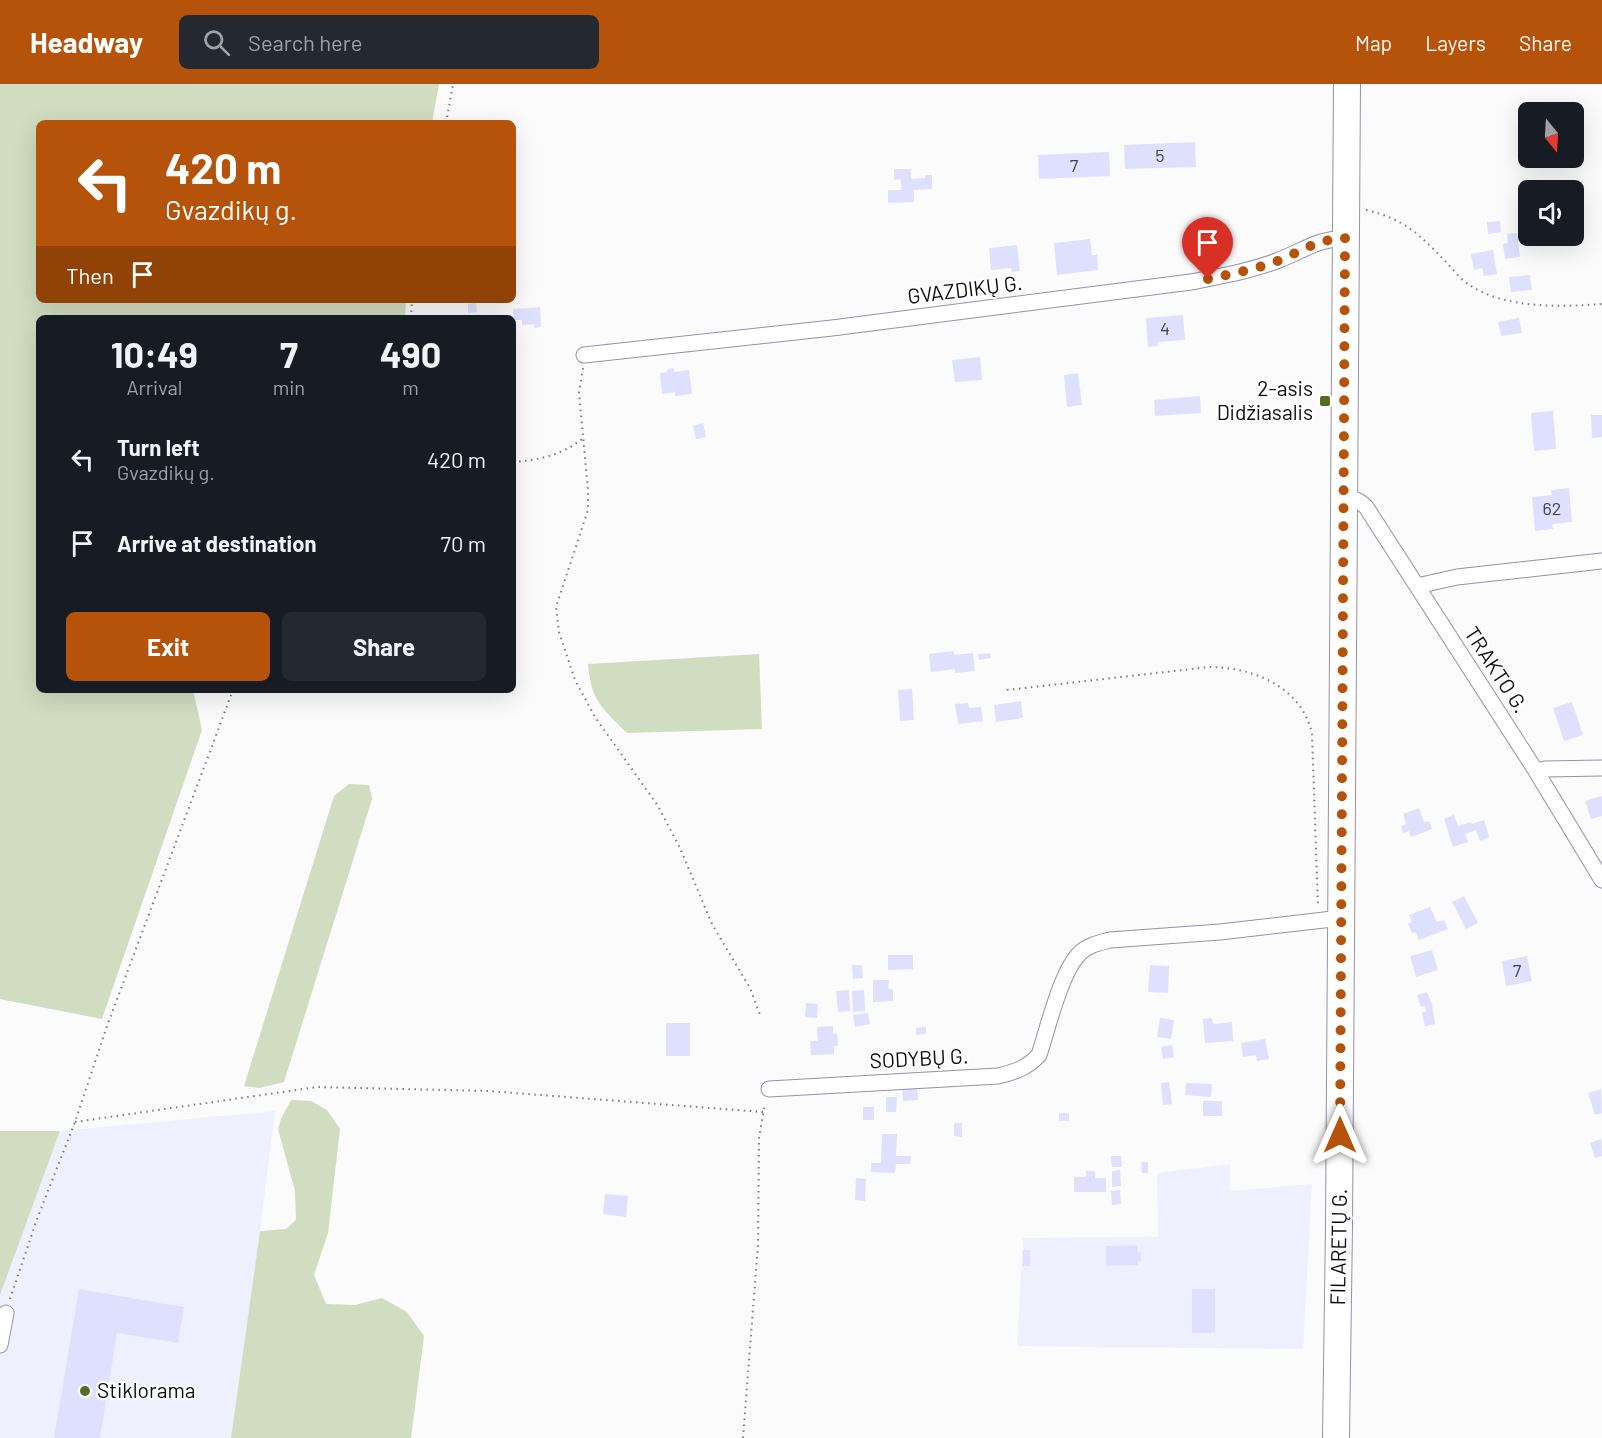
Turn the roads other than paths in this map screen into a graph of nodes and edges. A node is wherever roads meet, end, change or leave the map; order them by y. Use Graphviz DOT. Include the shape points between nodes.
graph roads {
  1 [pos="1347,84"];
  2 [pos="1345,238"];
  3 [pos="584,355"];
  4 [pos="1344,498"];
  5 [pos="1602,561"];
  6 [pos="1417,586"];
  7 [pos="1602,768"];
  8 [pos="1536,771"];
  9 [pos="1602,880"];
  10 [pos="1330,920"];
  11 [pos="769,1089"];
  12 [pos="6,1313"];
  13 [pos="0,1345"];
  14 [pos="1336,1438"];
  1 -- 2 [label="main road, FILARETŲ G."];
  2 -- 3 [label="street, GVAZDIKŲ G." via="1318,241 1240,272 1180,284"];
  2 -- 4 [label="main road, FILARETŲ G."];
  4 -- 6 [label="street, TRAKTO G." via="1360,501 1366,507"];
  4 -- 10 [label="main road, FILARETŲ G."];
  5 -- 6 [label="street" via="1457,577"];
  6 -- 8 [label="street, TRAKTO G."];
  7 -- 8 [label="street"];
  8 -- 9 [label="street, TRAKTO G."];
  10 -- 11 [label="street, SODYBŲ G." via="1093,944 1069,966 1039,1054 1019,1071 998,1076"];
  10 -- 14 [label="main road, FILARETŲ G."];
  12 -- 13 [label="street"];
}
